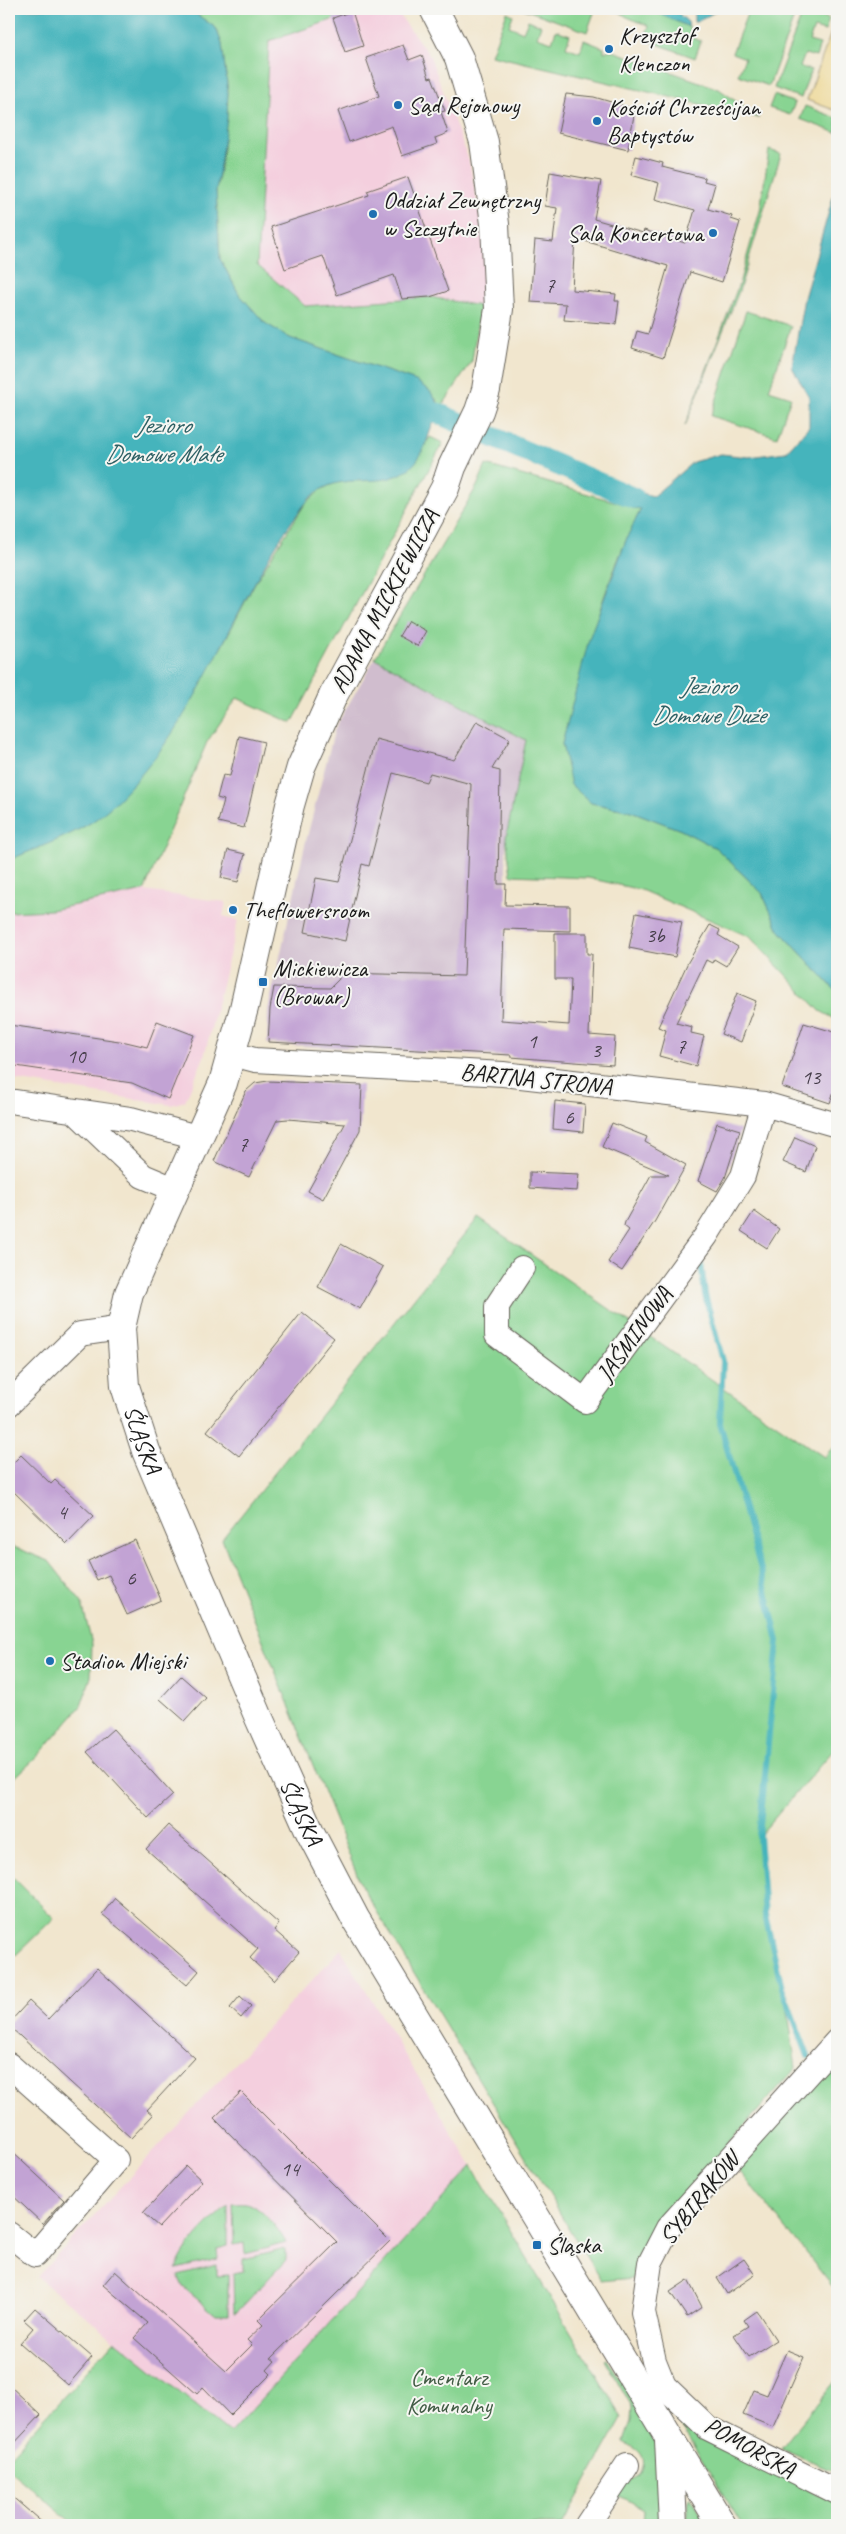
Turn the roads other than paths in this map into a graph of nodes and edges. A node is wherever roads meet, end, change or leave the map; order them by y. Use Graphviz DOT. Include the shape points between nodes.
graph roads {
  1 [pos="434,9"];
  2 [pos="232,1054"];
  3 [pos="9,1101"];
  4 [pos="764,1104"];
  5 [pos="76,1112"];
  6 [pos="837,1125"];
  7 [pos="197,1137"];
  8 [pos="174,1190"];
  9 [pos="522,1268"];
  10 [pos="121,1328"];
  11 [pos="9,1404"];
  12 [pos="837,2041"];
  13 [pos="9,2065"];
  14 [pos="9,2234"];
  15 [pos="655,2392"];
  16 [pos="668,2436"];
  17 [pos="627,2465"];
  18 [pos="837,2492"];
  19 [pos="587,2525"];
  20 [pos="673,2525"];
  21 [pos="722,2525"];
  1 -- 2 [label="main road, ADAMA MICKIEWICZA" via="459,58 484,142 495,224 499,309 486,390 445,488 332,696 301,767"];
  2 -- 4 [label="street, BARTNA STRONA" via="255,1060 503,1074"];
  2 -- 7 [label="main road, ADAMA MICKIEWICZA" via="223,1083"];
  3 -- 5 [label="street"];
  4 -- 6 [label="street, BARTNA STRONA"];
  4 -- 9 [label="street, JAŚMINOWA" via="743,1176 706,1236 585,1401 497,1335 497,1306"];
  5 -- 7 [label="street" via="131,1119"];
  5 -- 8 [label="street" via="144,1176"];
  7 -- 8 [label="main road, ŚLĄSKA"];
  8 -- 10 [label="main road, ŚLĄSKA" via="129,1293"];
  10 -- 11 [label="street" via="80,1334"];
  10 -- 15 [label="main road, ŚLĄSKA" via="125,1386 146,1451 310,1832 365,1934"];
  12 -- 15 [label="street, SYBIRAKÓW" via="668,2228 650,2263 643,2312 654,2361"];
  13 -- 14 [label="street" via="116,2160 35,2255"];
  15 -- 16 [label="main road, ŚLĄSKA"];
  15 -- 18 [label="street, POMORSKA" via="708,2428"];
  16 -- 20 [label="main road"];
  16 -- 21 [label="main road, ŚLĄSKA"];
  17 -- 19 [label="street"];
}
